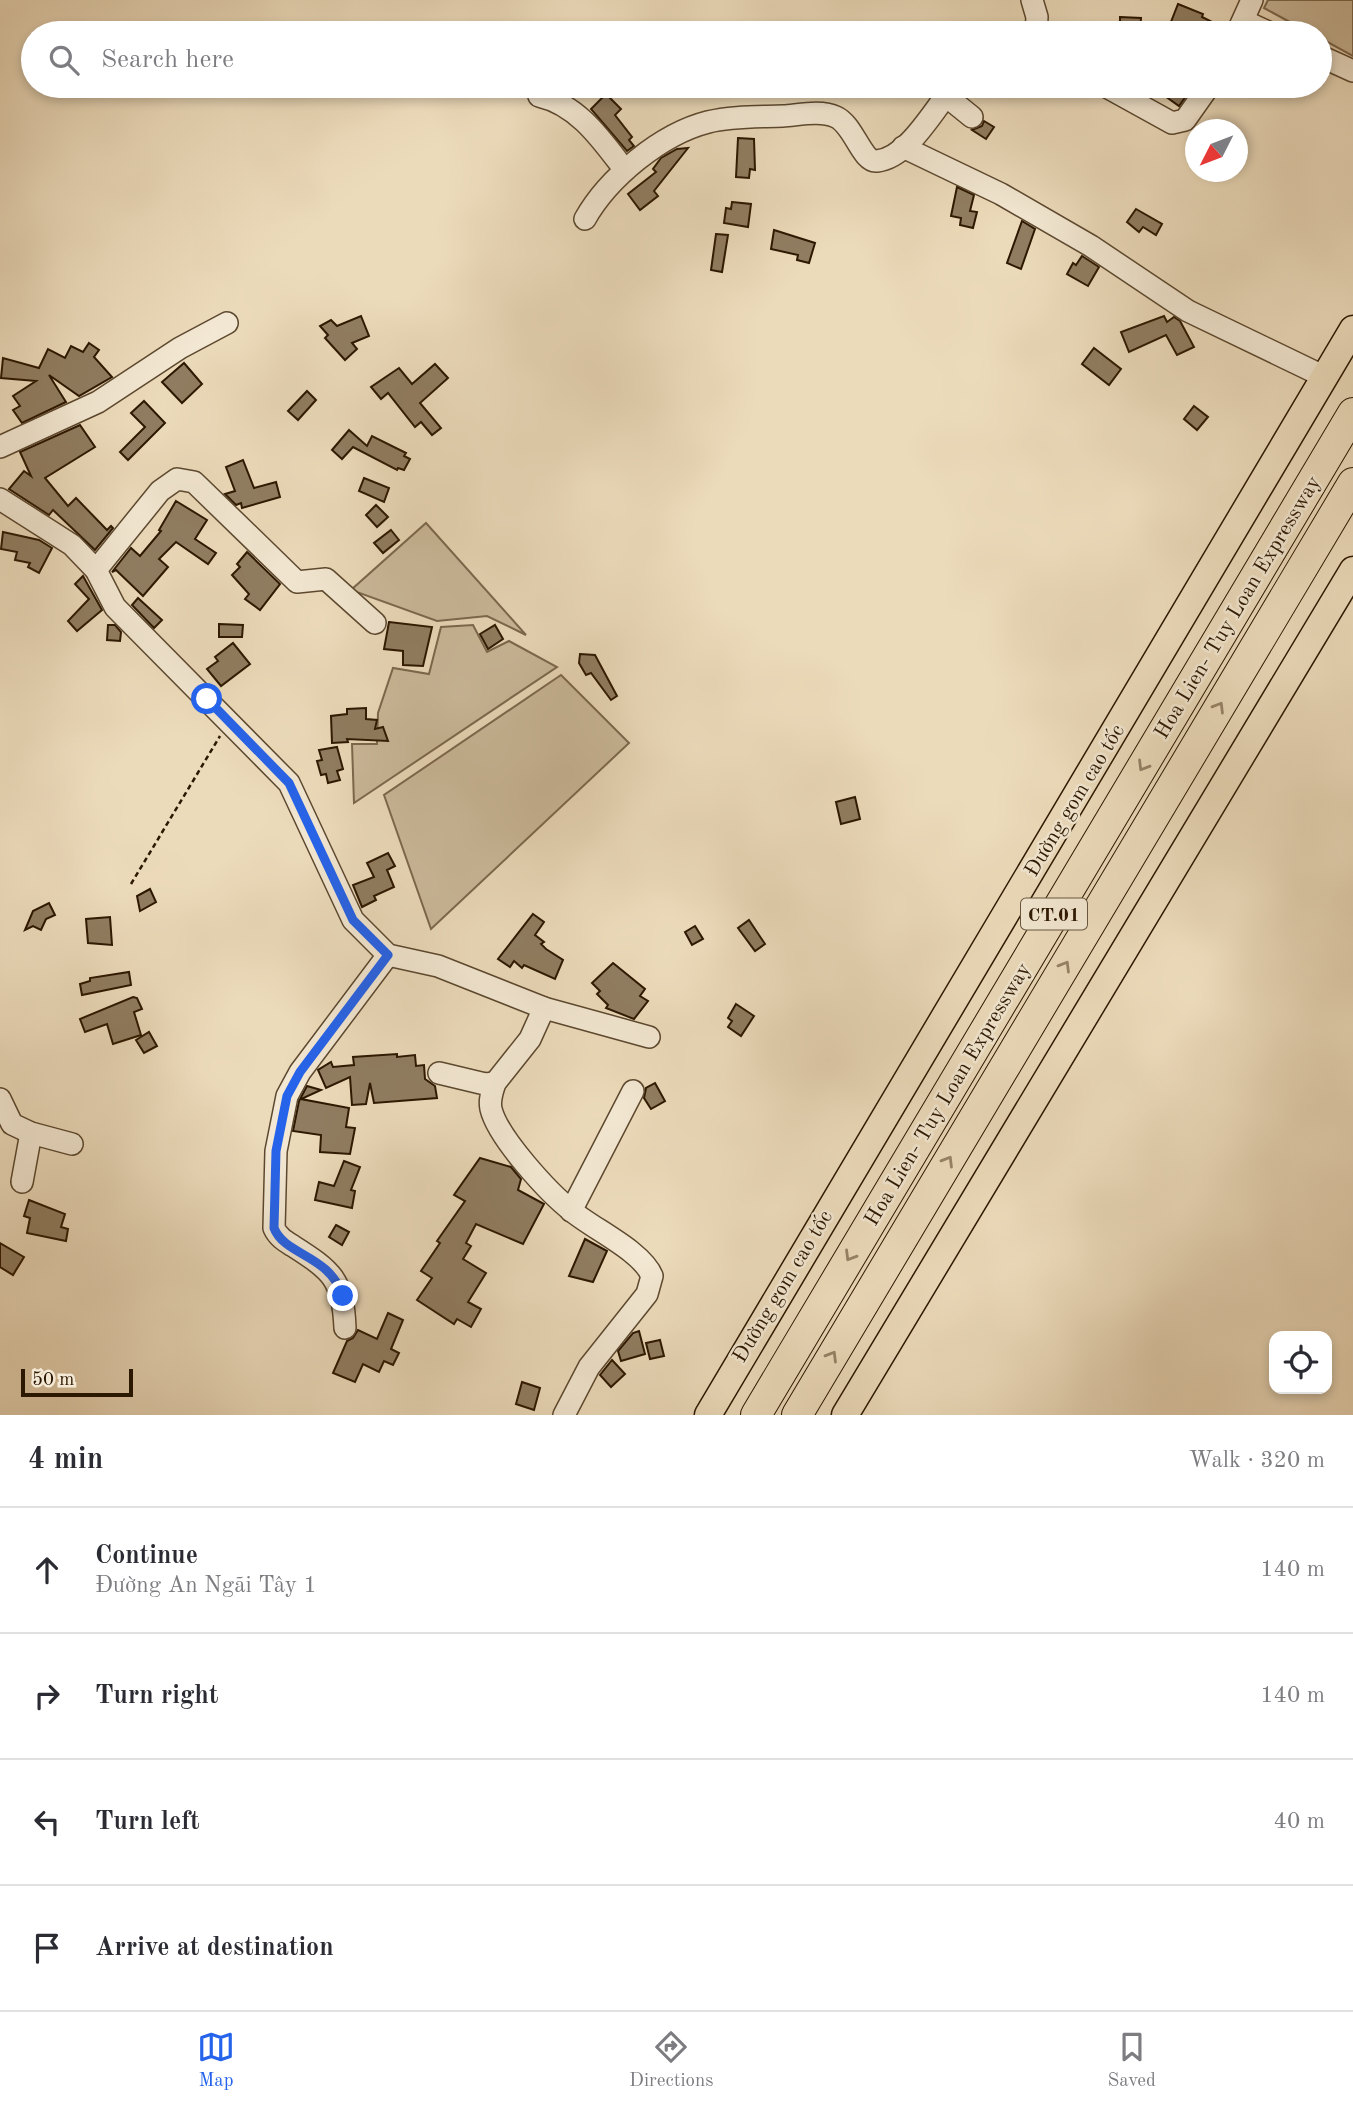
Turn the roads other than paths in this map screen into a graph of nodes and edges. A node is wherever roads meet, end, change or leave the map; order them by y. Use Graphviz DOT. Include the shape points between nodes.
graph roads {
  1 [pos="1032,0"];
  2 [pos="1252,0"];
  3 [pos="1036,21"];
  4 [pos="1243,21"];
  5 [pos="1332,61"];
  6 [pos="1353,71"];
  7 [pos="546,98"];
  8 [pos="944,98"];
  9 [pos="948,98"];
  10 [pos="1126,98"];
  11 [pos="1201,98"];
  12 [pos="972,117"];
  13 [pos="903,147"];
  14 [pos="624,169"];
  15 [pos="585,219"];
  16 [pos="227,323"];
  17 [pos="1353,329"];
  18 [pos="1325,377"];
  19 [pos="1353,412"];
  20 [pos="0,447"];
  21 [pos="1353,483"];
  22 [pos="0,499"];
  23 [pos="96,570"];
  24 [pos="1353,570"];
  25 [pos="375,623"];
  26 [pos="388,955"];
  27 [pos="544,1008"];
  28 [pos="649,1037"];
  29 [pos="439,1073"];
  30 [pos="495,1083"];
  31 [pos="633,1091"];
  32 [pos="0,1098"];
  33 [pos="31,1133"];
  34 [pos="72,1144"];
  35 [pos="22,1182"];
  36 [pos="571,1211"];
  37 [pos="345,1328"];
  38 [pos="564,1415"];
  39 [pos="708,1415"];
  40 [pos="756,1415"];
  41 [pos="797,1415"];
  42 [pos="845,1415"];
  1 -- 3 [label="street"];
  2 -- 4 [label="street"];
  5 -- 6 [label="street"];
  7 -- 14 [label="street" via="573,111"];
  8 -- 13 [label="street"];
  9 -- 12 [label="street"];
  10 -- 11 [label="street" via="1172,124 1185,120"];
  13 -- 14 [label="street" via="874,162 867,159 849,127 832,115 737,118 709,121 687,130"];
  13 -- 18 [label="street" via="1001,194 1091,246 1188,312"];
  14 -- 15 [label="street" via="601,192"];
  16 -- 20 [label="street" via="97,402"];
  17 -- 18 [label="main road, Đường gom cao tốc"];
  18 -- 39 [label="main road, Đường gom cao tốc"];
  19 -- 40 [label="highway, Hoa Lien- Tuy Loan Expressway / CT.01, one-way"];
  41 -- 21 [label="highway, Hoa Lien- Tuy Loan Expressway / CT.01, one-way"];
  22 -- 23 [label="street" via="72,545"];
  23 -- 25 [label="street" via="160,491 177,479 194,482 297,582 330,582"];
  23 -- 26 [label="street" via="115,607 289,783 353,920"];
  24 -- 42 [label="main road"];
  26 -- 27 [label="street" via="438,966"];
  26 -- 37 [label="street" via="293,1083 278,1130 274,1228 281,1239 334,1276 343,1296"];
  27 -- 28 [label="street"];
  27 -- 30 [label="street" via="521,1054"];
  29 -- 30 [label="street"];
  30 -- 36 [label="street" via="491,1096 495,1119 521,1156"];
  31 -- 36 [label="street"];
  32 -- 33 [label="street" via="12,1124"];
  33 -- 34 [label="street"];
  33 -- 35 [label="street"];
  36 -- 38 [label="street" via="643,1262 652,1276 648,1294 589,1367"];
}
